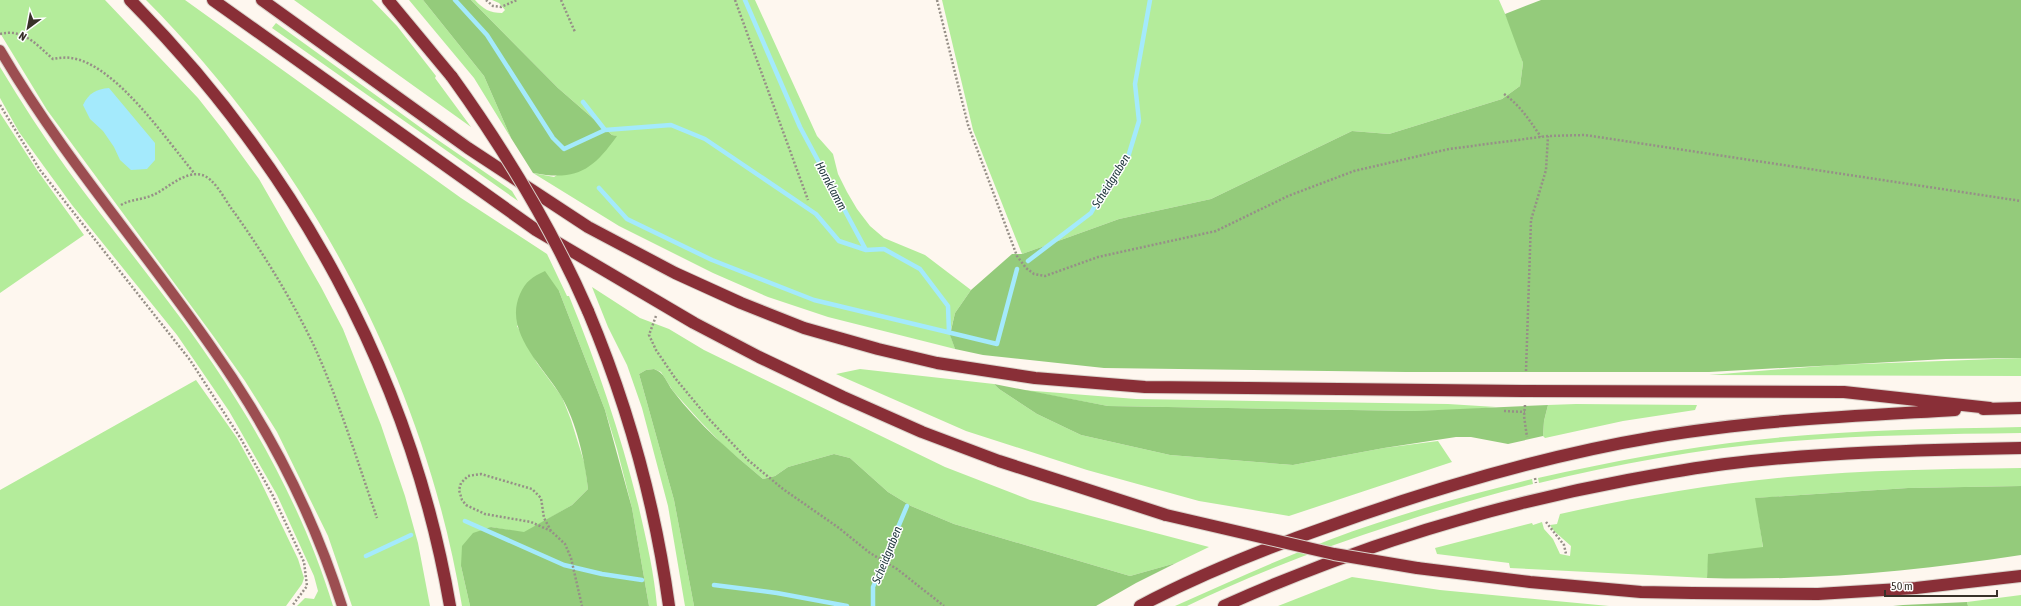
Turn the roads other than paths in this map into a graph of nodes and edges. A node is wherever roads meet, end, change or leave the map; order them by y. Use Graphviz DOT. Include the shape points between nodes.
graph roads {
  1 [pos="130,0"];
  2 [pos="213,0"];
  3 [pos="262,0"];
  4 [pos="388,0"];
  5 [pos="0,50"];
  6 [pos="1990,408"];
  7 [pos="2021,408"];
  8 [pos="2021,448"];
  9 [pos="2021,576"];
  10 [pos="342,606"];
  11 [pos="450,606"];
  12 [pos="669,606"];
  13 [pos="1140,606"];
  14 [pos="1224,606"];
  1 -- 11 [label="highway" via="208,86 251,140 287,192 342,286 372,350 408,440 434,525"];
  2 -- 9 [label="highway, bridge" via="536,230 759,358 922,432 999,461 1166,516 1334,554 1417,568 1641,592 1818,594 1916,588"];
  3 -- 6 [label="highway" via="468,148 588,227 675,273 804,328 937,363 1035,378 1145,386 1844,392"];
  4 -- 12 [label="highway, bridge" via="452,77 493,133 566,260 604,349 635,441 652,504"];
  5 -- 10 [label="main road" via="34,106 110,213 212,348 267,433 313,527"];
  6 -- 7 [label="highway"];
  6 -- 13 [label="highway" via="1811,418 1655,437 1561,456 1431,491 1289,540 1170,590"];
  8 -- 14 [label="highway" via="1911,450 1767,459 1723,464 1593,487 1472,516 1395,540 1317,566"];
}
